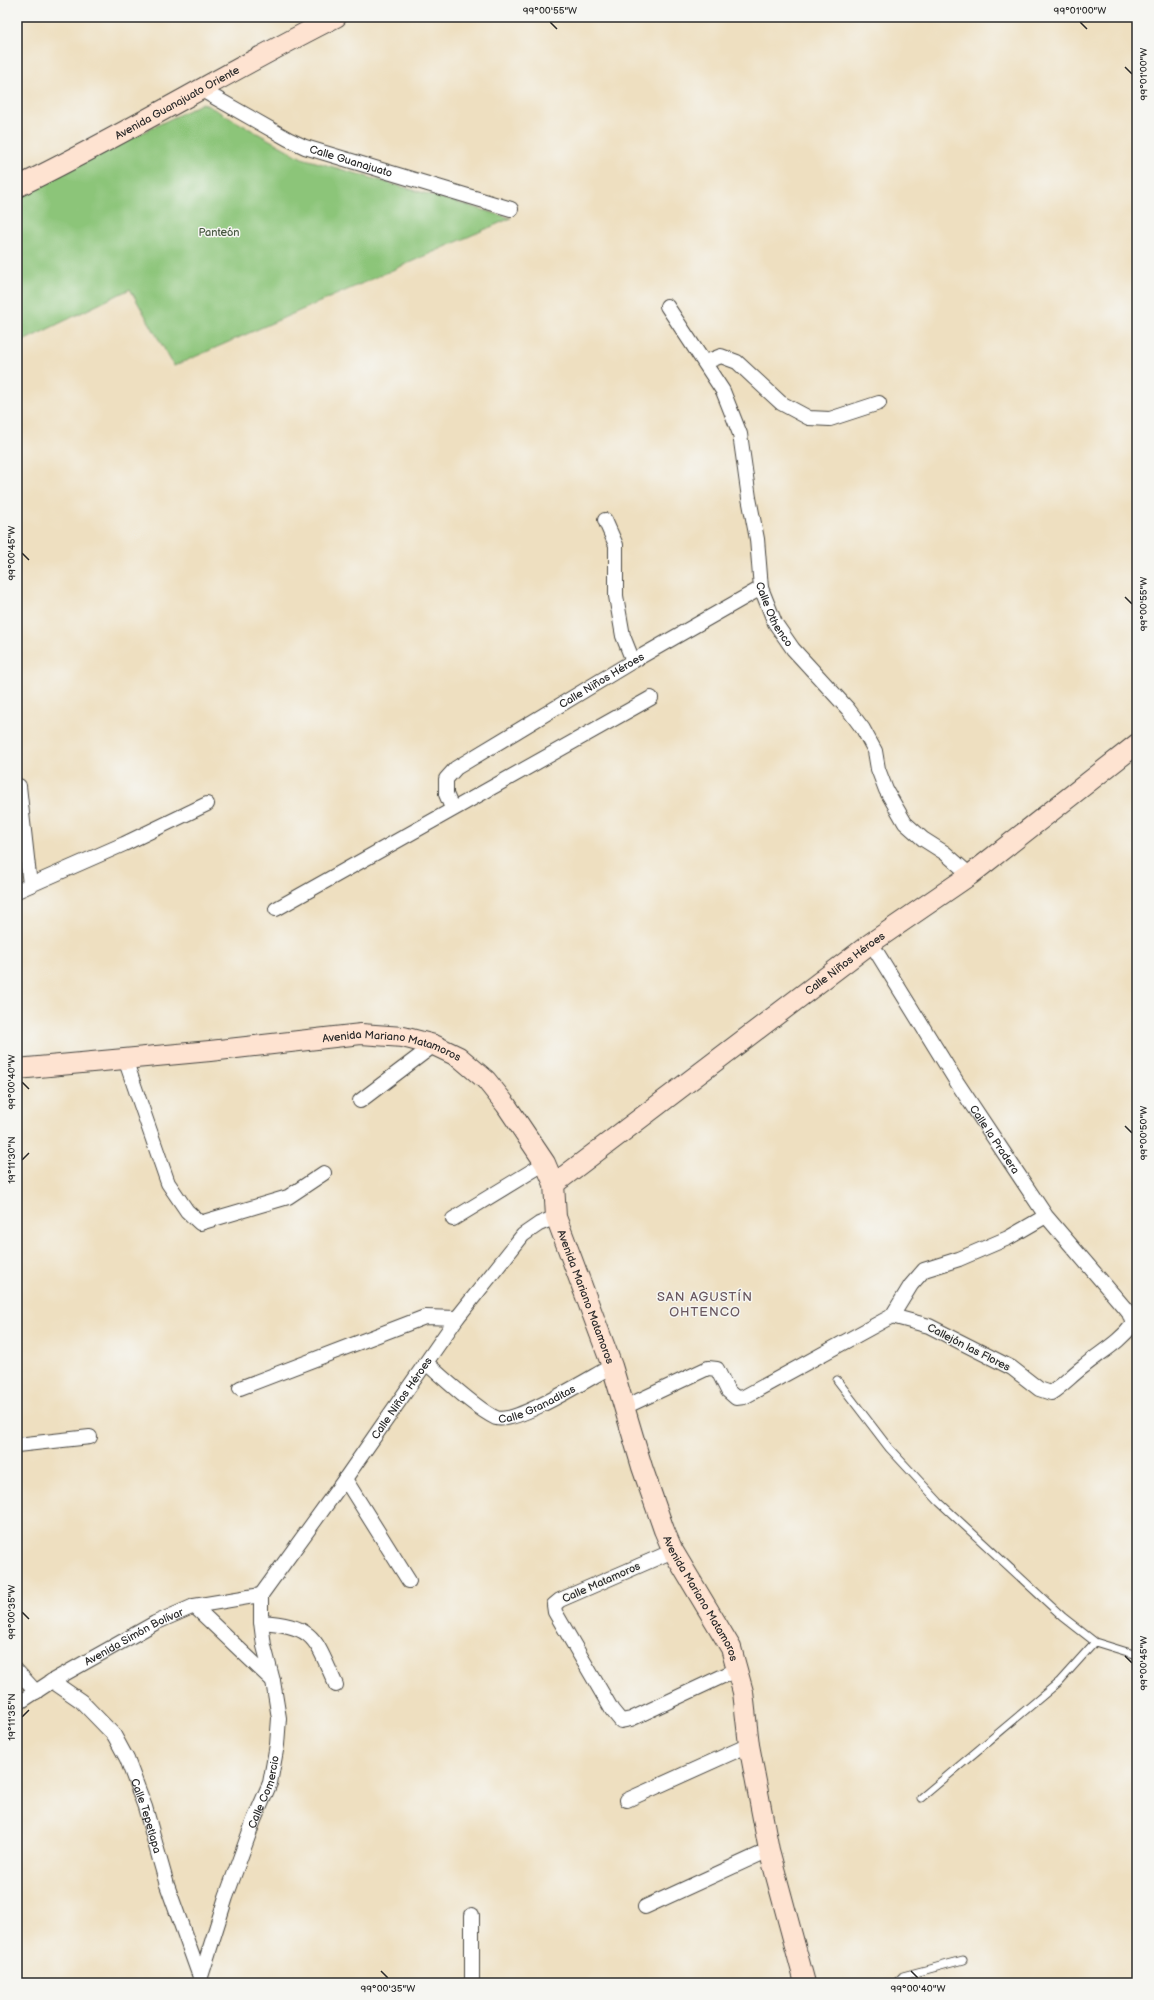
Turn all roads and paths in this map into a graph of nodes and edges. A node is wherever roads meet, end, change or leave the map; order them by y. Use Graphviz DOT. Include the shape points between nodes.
graph roads {
  1 [pos="336,17"];
  2 [pos="200,89"];
  3 [pos="17,187"];
  4 [pos="511,209"];
  5 [pos="667,306"];
  6 [pos="706,362"];
  7 [pos="879,403"];
  8 [pos="605,520"];
  9 [pos="761,588"];
  10 [pos="633,662"];
  11 [pos="651,698"];
  12 [pos="1137,744"];
  13 [pos="19,786"];
  14 [pos="207,804"];
  15 [pos="452,808"];
  16 [pos="970,875"];
  17 [pos="30,885"];
  18 [pos="17,891"];
  19 [pos="276,909"];
  20 [pos="871,943"];
  21 [pos="434,1045"];
  22 [pos="125,1059"];
  23 [pos="17,1069"];
  24 [pos="360,1101"];
  25 [pos="545,1163"];
  26 [pos="324,1173"];
  27 [pos="554,1184"];
  28 [pos="1046,1216"];
  29 [pos="556,1217"];
  30 [pos="453,1219"];
  31 [pos="892,1316"];
  32 [pos="457,1318"];
  33 [pos="1133,1324"];
  34 [pos="426,1363"];
  35 [pos="612,1366"];
  36 [pos="837,1380"];
  37 [pos="240,1388"];
  38 [pos="625,1406"];
  39 [pos="90,1437"];
  40 [pos="17,1445"];
  41 [pos="345,1478"];
  42 [pos="673,1551"];
  43 [pos="409,1581"];
  44 [pos="261,1595"];
  45 [pos="194,1606"];
  46 [pos="261,1622"];
  47 [pos="1095,1642"];
  48 [pos="1137,1655"];
  49 [pos="738,1669"];
  50 [pos="17,1671"];
  51 [pos="52,1681"];
  52 [pos="273,1681"];
  53 [pos="336,1685"];
  54 [pos="36,1692"];
  55 [pos="17,1704"];
  56 [pos="749,1745"];
  57 [pos="921,1798"];
  58 [pos="628,1800"];
  59 [pos="768,1850"];
  60 [pos="645,1907"];
  61 [pos="472,1915"];
  62 [pos="963,1960"];
  63 [pos="200,1980"];
  64 [pos="472,1983"];
  65 [pos="805,1983"];
  66 [pos="896,1983"];
  1 -- 2 [label="street, Avenida Guanajuato Oriente"];
  2 -- 3 [label="street, Avenida Guanajuato Oriente" via="77,158"];
  2 -- 4 [label="street, Calle Guanajuato" via="305,147"];
  5 -- 6 [label="street, Calle Othenco"];
  6 -- 7 [label="street" via="720,356 737,362 781,403 809,418 830,419"];
  6 -- 9 [label="street, Calle Othenco" via="723,391 740,434 757,539"];
  8 -- 10 [label="street" via="616,545 616,596 623,636"];
  9 -- 10 [label="street, Calle Niños Héroes"];
  9 -- 16 [label="street, Calle Othenco" via="775,622 793,649 863,729 874,751 886,790 905,824"];
  10 -- 15 [label="street, Calle Niños Héroes" via="456,768 446,779 446,794"];
  11 -- 15 [label="street"];
  12 -- 16 [label="street, Calle Niños Héroes"];
  13 -- 17 [label="street"];
  14 -- 17 [label="street"];
  15 -- 19 [label="street"];
  16 -- 20 [label="street, Calle Niños Héroes"];
  17 -- 18 [label="street"];
  20 -- 27 [label="street, Calle Niños Héroes"];
  20 -- 28 [label="street, Calle la Pradera" via="958,1084"];
  21 -- 22 [label="street, Avenida Mariano Matamoros" via="403,1037 361,1034"];
  21 -- 24 [label="street"];
  21 -- 25 [label="street, Avenida Mariano Matamoros" via="459,1057 486,1080"];
  22 -- 23 [label="street, Avenida Mariano Matamoros"];
  22 -- 26 [label="street" via="168,1183 187,1210 200,1223 288,1197"];
  25 -- 27 [label="street, Avenida Mariano Matamoros"];
  25 -- 30 [label="street"];
  27 -- 29 [label="street, Avenida Mariano Matamoros"];
  28 -- 31 [label="street" via="1008,1238 959,1259 924,1270 911,1285"];
  28 -- 33 [label="street, Calle la Pradera" via="1129,1313"];
  29 -- 32 [label="street, Calle Niños Héroes" via="523,1235"];
  29 -- 35 [label="street, Avenida Mariano Matamoros"];
  31 -- 33 [label="street, Callejón las Flores" via="929,1326 1012,1368 1039,1389 1051,1393 1126,1334"];
  31 -- 38 [label="street" via="744,1397 736,1398 728,1391 717,1369 708,1368"];
  32 -- 34 [label="street, Calle Niños Héroes"];
  32 -- 37 [label="street" via="425,1317"];
  34 -- 35 [label="street, Calle Granaditas" via="486,1412 498,1418 509,1419 532,1410"];
  34 -- 41 [label="street, Calle Niños Héroes"];
  35 -- 38 [label="street, Avenida Mariano Matamoros"];
  36 -- 47 [label="lane" via="889,1448 940,1502 1063,1617"];
  38 -- 42 [label="street, Avenida Mariano Matamoros" via="642,1467"];
  39 -- 40 [label="street"];
  41 -- 43 [label="street"];
  41 -- 44 [label="street, Calle Niños Héroes"];
  42 -- 49 [label="street, Avenida Mariano Matamoros" via="731,1648"];
  42 -- 49 [label="street, Calle Matamoros" via="560,1600 554,1605 555,1612 612,1710 621,1721 626,1721"];
  44 -- 45 [label="street, Avenida Simón Bolívar"];
  44 -- 46 [label="street, Calle Comercio"];
  45 -- 51 [label="street, Avenida Simón Bolívar" via="155,1623"];
  45 -- 52 [label="street"];
  46 -- 52 [label="street, Calle Comercio"];
  46 -- 53 [label="street" via="287,1624 308,1633 317,1643"];
  47 -- 48 [label="lane"];
  47 -- 57 [label="lane" via="1059,1682"];
  49 -- 56 [label="street, Avenida Mariano Matamoros"];
  50 -- 54 [label="street"];
  51 -- 54 [label="street, Avenida Simón Bolívar"];
  51 -- 63 [label="street, Calle Tepetlapa" via="82,1701 114,1735 127,1759"];
  52 -- 63 [label="street, Calle Comercio" via="279,1718 270,1783 239,1862"];
  54 -- 55 [label="street, Avenida Simón Bolívar"];
  56 -- 58 [label="street"];
  56 -- 59 [label="street, Avenida Mariano Matamoros"];
  59 -- 60 [label="street"];
  59 -- 65 [label="street, Avenida Mariano Matamoros"];
  61 -- 64 [label="street"];
  62 -- 66 [label="lane" via="903,1976"];
}
